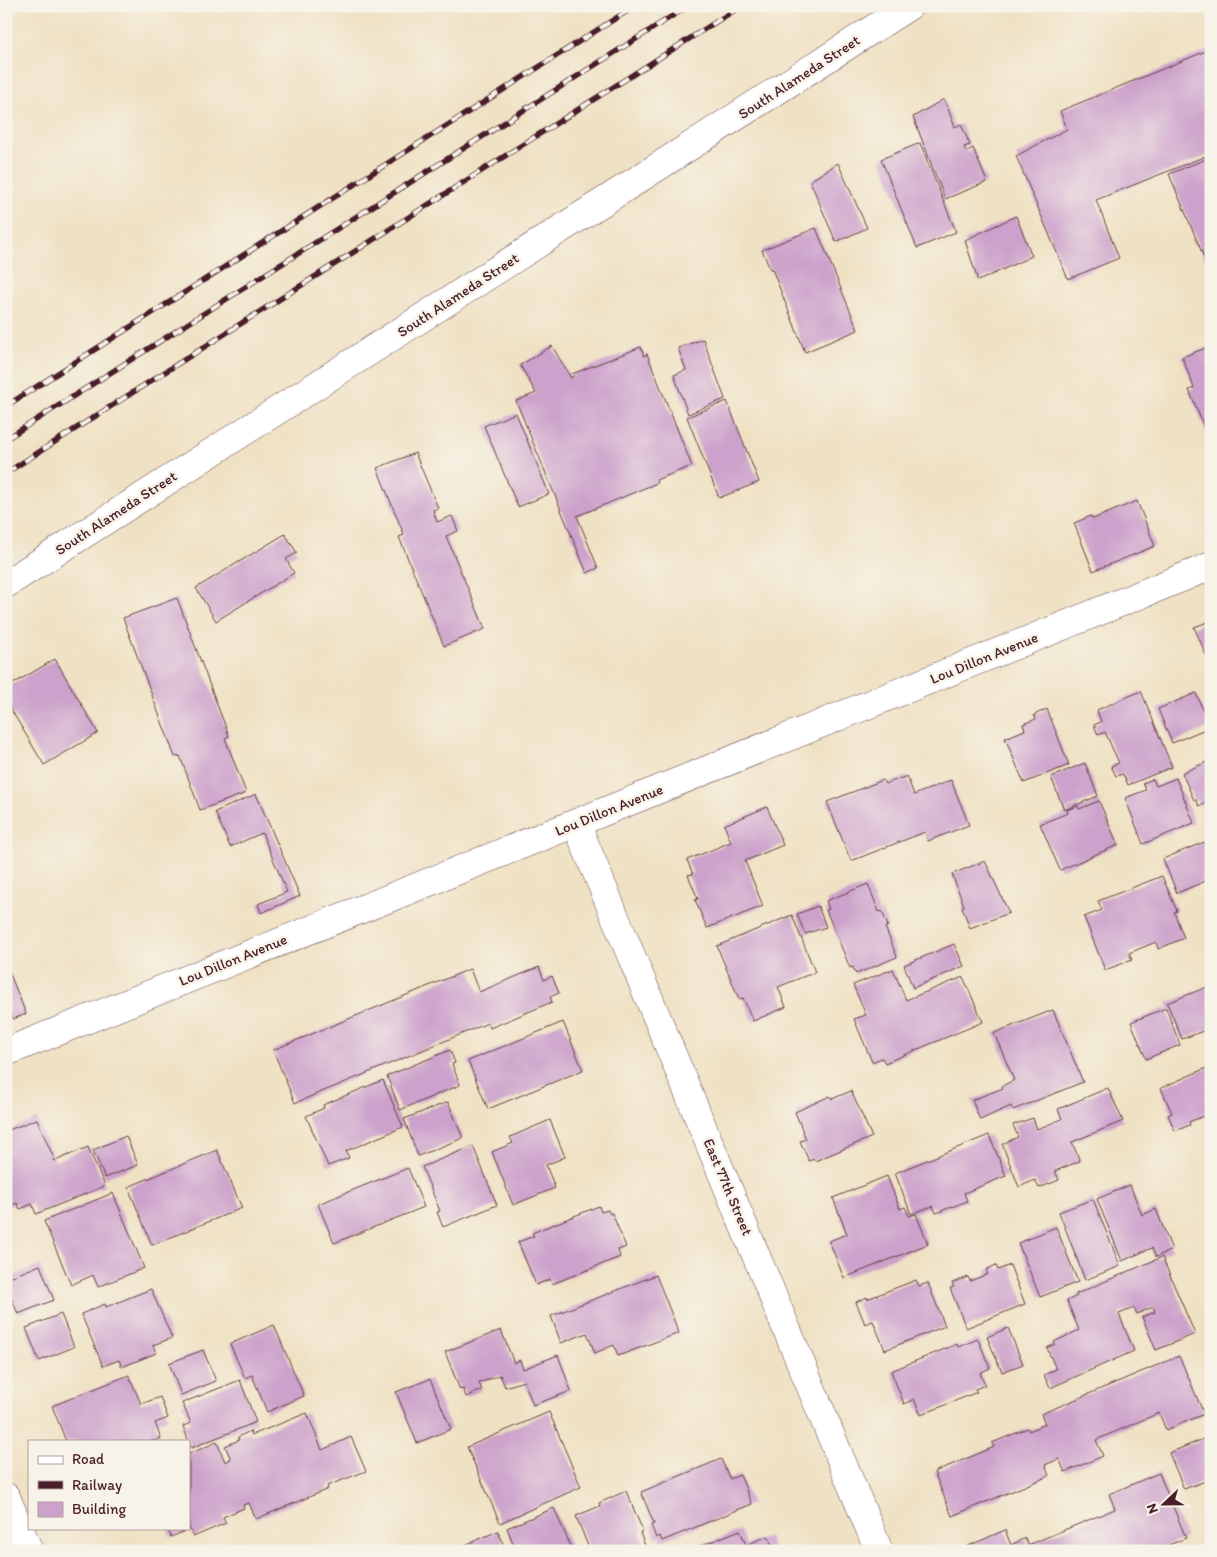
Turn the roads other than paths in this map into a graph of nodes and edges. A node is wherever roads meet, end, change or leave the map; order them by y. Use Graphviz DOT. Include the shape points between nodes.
graph roads {
  1 [pos="909,6"];
  2 [pos="1211,566"];
  3 [pos="6,584"];
  4 [pos="576,823"];
  5 [pos="6,1052"];
  6 [pos="6,1497"];
  7 [pos="29,1551"];
  8 [pos="879,1551"];
  1 -- 3 [label="street, South Alameda Street"];
  2 -- 4 [label="street, Lou Dillon Avenue"];
  4 -- 5 [label="street, Lou Dillon Avenue"];
  4 -- 8 [label="street, East 77th Street"];
  6 -- 7 [label="street"];
}
